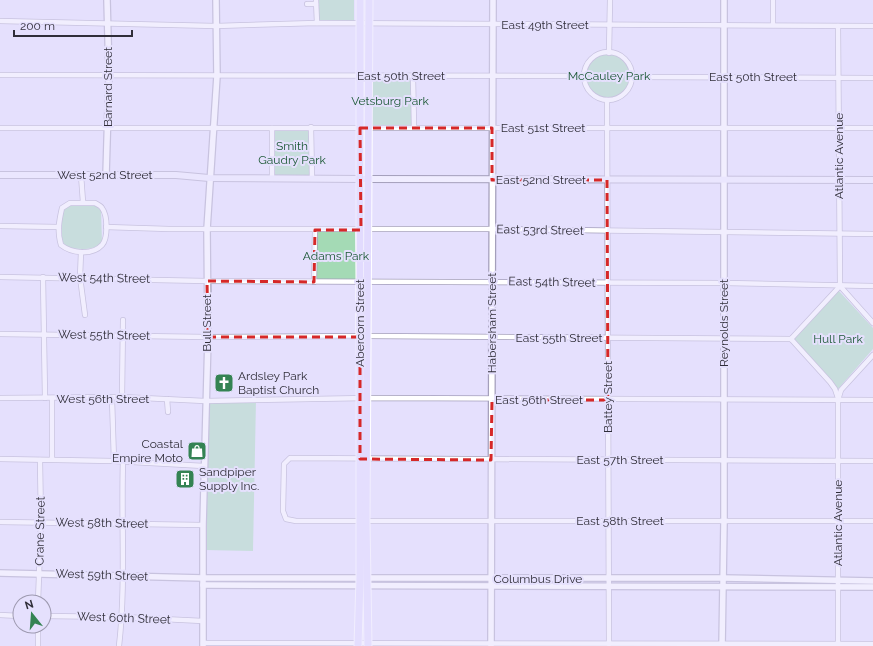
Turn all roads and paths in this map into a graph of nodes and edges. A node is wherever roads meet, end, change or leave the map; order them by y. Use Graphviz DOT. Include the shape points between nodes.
graph roads {
  1 [pos="107,0"];
  2 [pos="216,0"];
  3 [pos="360,0"];
  4 [pos="368,0"];
  5 [pos="493,0"];
  6 [pos="610,0"];
  7 [pos="724,0"];
  8 [pos="773,0"];
  9 [pos="316,2"];
  10 [pos="307,4"];
  11 [pos="0,21"];
  12 [pos="317,23"];
  13 [pos="108,24"];
  14 [pos="360,24"];
  15 [pos="368,24"];
  16 [pos="493,24"];
  17 [pos="216,26"];
  18 [pos="610,26"];
  19 [pos="724,26"];
  20 [pos="773,26"];
  21 [pos="838,26"];
  22 [pos="873,26"];
  23 [pos="609,53"];
  24 [pos="0,75"];
  25 [pos="109,75"];
  26 [pos="217,76"];
  27 [pos="413,76"];
  28 [pos="492,76"];
  29 [pos="585,76"];
  30 [pos="360,77"];
  31 [pos="368,77"];
  32 [pos="632,77"];
  33 [pos="724,77"];
  34 [pos="839,78"];
  35 [pos="873,78"];
  36 [pos="607,100"];
  37 [pos="311,127"];
  38 [pos="414,127"];
  39 [pos="0,128"];
  40 [pos="107,128"];
  41 [pos="272,128"];
  42 [pos="360,128"];
  43 [pos="368,128"];
  44 [pos="492,128"];
  45 [pos="607,128"];
  46 [pos="839,128"];
  47 [pos="873,128"];
  48 [pos="213,129"];
  49 [pos="725,129"];
  50 [pos="81,175"];
  51 [pos="106,175"];
  52 [pos="0,176"];
  53 [pos="209,178"];
  54 [pos="272,178"];
  55 [pos="312,178"];
  56 [pos="360,179"];
  57 [pos="369,179"];
  58 [pos="492,180"];
  59 [pos="607,180"];
  60 [pos="725,180"];
  61 [pos="873,180"];
  62 [pos="839,181"];
  63 [pos="83,202"];
  64 [pos="0,226"];
  65 [pos="59,227"];
  66 [pos="106,227"];
  67 [pos="207,229"];
  68 [pos="315,230"];
  69 [pos="361,230"];
  70 [pos="369,230"];
  71 [pos="492,230"];
  72 [pos="607,231"];
  73 [pos="724,231"];
  74 [pos="839,234"];
  75 [pos="873,234"];
  76 [pos="81,252"];
  77 [pos="0,277"];
  78 [pos="43,277"];
  79 [pos="80,277"];
  80 [pos="207,281"];
  81 [pos="314,282"];
  82 [pos="360,282"];
  83 [pos="368,282"];
  84 [pos="492,282"];
  85 [pos="607,283"];
  86 [pos="725,283"];
  87 [pos="840,286"];
  88 [pos="873,286"];
  89 [pos="85,315"];
  90 [pos="122,320"];
  91 [pos="873,323"];
  92 [pos="0,334"];
  93 [pos="43,334"];
  94 [pos="123,336"];
  95 [pos="360,336"];
  96 [pos="368,336"];
  97 [pos="208,337"];
  98 [pos="492,338"];
  99 [pos="608,338"];
  100 [pos="724,338"];
  101 [pos="790,339"];
  102 [pos="873,356"];
  103 [pos="122,397"];
  104 [pos="0,398"];
  105 [pos="45,398"];
  106 [pos="52,398"];
  107 [pos="112,398"];
  108 [pos="360,398"];
  109 [pos="368,398"];
  110 [pos="167,399"];
  111 [pos="724,399"];
  112 [pos="492,400"];
  113 [pos="608,400"];
  114 [pos="838,400"];
  115 [pos="873,400"];
  116 [pos="205,401"];
  117 [pos="168,412"];
  118 [pos="0,459"];
  119 [pos="52,459"];
  120 [pos="360,459"];
  121 [pos="368,459"];
  122 [pos="40,460"];
  123 [pos="491,460"];
  124 [pos="608,460"];
  125 [pos="724,460"];
  126 [pos="114,461"];
  127 [pos="123,461"];
  128 [pos="838,461"];
  129 [pos="873,461"];
  130 [pos="204,466"];
  131 [pos="358,521"];
  132 [pos="366,521"];
  133 [pos="491,521"];
  134 [pos="608,521"];
  135 [pos="838,521"];
  136 [pos="873,521"];
  137 [pos="0,522"];
  138 [pos="41,522"];
  139 [pos="724,522"];
  140 [pos="121,523"];
  141 [pos="203,525"];
  142 [pos="0,573"];
  143 [pos="39,573"];
  144 [pos="122,575"];
  145 [pos="203,578"];
  146 [pos="360,578"];
  147 [pos="490,578"];
  148 [pos="723,578"];
  149 [pos="609,579"];
  150 [pos="873,581"];
  151 [pos="368,582"];
  152 [pos="838,583"];
  153 [pos="203,586"];
  154 [pos="359,586"];
  155 [pos="491,586"];
  156 [pos="609,586"];
  157 [pos="723,587"];
  158 [pos="873,587"];
  159 [pos="38,594"];
  160 [pos="0,615"];
  161 [pos="12,616"];
  162 [pos="52,616"];
  163 [pos="122,617"];
  164 [pos="203,621"];
  165 [pos="38,634"];
  166 [pos="203,644"];
  167 [pos="358,644"];
  168 [pos="368,644"];
  169 [pos="491,644"];
  170 [pos="609,644"];
  171 [pos="873,644"];
  172 [pos="722,645"];
  173 [pos="838,645"];
  174 [pos="38,646"];
  175 [pos="119,646"];
  1 -- 13 [label="street, Barnard Street"];
  2 -- 17 [label="street, Bull Street"];
  3 -- 14 [label="main road, Abercorn Street"];
  4 -- 15 [label="main road, Abercorn Street"];
  5 -- 16 [label="street, Habersham Street"];
  6 -- 18 [label="street"];
  7 -- 19 [label="street, Reynolds Street"];
  8 -- 20 [label="street"];
  9 -- 10 [label="street"];
  9 -- 12 [label="street"];
  11 -- 13 [label="street, East 49th Street"];
  12 -- 14 [label="street, East 49th Street"];
  12 -- 17 [label="street, East 49th Street"];
  13 -- 17 [label="street, East 49th Street"];
  13 -- 25 [label="street, Barnard Street"];
  14 -- 15 [label="street, East 49th Street"];
  14 -- 30 [label="main road, Abercorn Street"];
  15 -- 16 [label="street, East 49th Street"];
  15 -- 31 [label="main road, Abercorn Street"];
  16 -- 18 [label="street, East 49th Street"];
  16 -- 28 [label="street, Habersham Street"];
  17 -- 26 [label="street, Bull Street"];
  18 -- 19 [label="street, East 49th Street"];
  18 -- 23 [label="street"];
  19 -- 20 [label="street, East 49th Street"];
  19 -- 33 [label="street, Reynolds Street"];
  20 -- 21 [label="street, East 49th Street"];
  21 -- 22 [label="street, East 49th Street"];
  21 -- 34 [label="street, Atlantic Avenue"];
  23 -- 29 [label="street" via="592,59"];
  23 -- 32 [label="street" via="625,59"];
  24 -- 25 [label="street, East 50th Street"];
  25 -- 26 [label="street, East 50th Street"];
  25 -- 40 [label="street, Barnard Street"];
  26 -- 30 [label="street, East 50th Street"];
  26 -- 48 [label="street, Bull Street"];
  27 -- 28 [label="street, East 50th Street"];
  27 -- 31 [label="street, East 50th Street"];
  27 -- 38 [label="street"];
  28 -- 29 [label="street, East 50th Street"];
  28 -- 44 [label="street, Habersham Street"];
  29 -- 36 [label="street" via="591,92 600,99"];
  30 -- 31 [label="street, East 50th Street"];
  30 -- 42 [label="main road, Abercorn Street"];
  31 -- 43 [label="main road, Abercorn Street"];
  32 -- 33 [label="street, East 50th Street"];
  32 -- 36 [label="street" via="631,84 624,94"];
  33 -- 34 [label="street, East 50th Street"];
  33 -- 49 [label="street, Reynolds Street"];
  34 -- 35 [label="street, East 50th Street"];
  34 -- 46 [label="street, Atlantic Avenue"];
  36 -- 45 [label="street, Battey Street"];
  37 -- 41 [label="street, East 51st Street"];
  37 -- 42 [label="street, East 51st Street"];
  37 -- 55 [label="street"];
  38 -- 43 [label="street, East 51st Street"];
  38 -- 44 [label="street, East 51st Street"];
  39 -- 40 [label="street, East 51st Street"];
  40 -- 48 [label="street, East 51st Street"];
  40 -- 51 [label="street, Barnard Street"];
  41 -- 48 [label="street, East 51st Street"];
  41 -- 54 [label="street"];
  42 -- 43 [label="street, East 51st Street"];
  42 -- 56 [label="main road, Abercorn Street"];
  43 -- 57 [label="main road, Abercorn Street"];
  44 -- 45 [label="street, East 51st Street"];
  44 -- 58 [label="street, Habersham Street"];
  45 -- 49 [label="street, East 51st Street"];
  45 -- 59 [label="street, Battey Street"];
  46 -- 47 [label="street, East 51st Street"];
  46 -- 49 [label="street, East 51st Street"];
  46 -- 62 [label="street, Atlantic Avenue"];
  48 -- 53 [label="street, Bull Street"];
  49 -- 60 [label="street, Reynolds Street"];
  50 -- 51 [label="main road, West 52nd Street"];
  50 -- 52 [label="main road, West 52nd Street"];
  50 -- 63 [label="street"];
  51 -- 53 [label="main road, West 52nd Street" via="176,175"];
  53 -- 54 [label="main road, East 52nd Street"];
  53 -- 67 [label="street, Bull Street"];
  54 -- 55 [label="main road, East 52nd Street"];
  55 -- 56 [label="main road, East 52nd Street"];
  56 -- 57 [label="main road, East 52nd Street"];
  56 -- 69 [label="main road, Abercorn Street"];
  57 -- 58 [label="main road, East 52nd Street"];
  57 -- 70 [label="main road, Abercorn Street"];
  58 -- 59 [label="main road, East 52nd Street"];
  58 -- 71 [label="street, Habersham Street"];
  59 -- 60 [label="main road, East 52nd Street"];
  59 -- 72 [label="street, Battey Street"];
  60 -- 62 [label="main road, East 52nd Street"];
  60 -- 73 [label="street, Reynolds Street"];
  61 -- 62 [label="main road, East 52nd Street"];
  62 -- 74 [label="street, Atlantic Avenue"];
  63 -- 65 [label="street" via="70,203 62,208"];
  63 -- 66 [label="street" via="95,203 102,207"];
  64 -- 65 [label="street"];
  65 -- 76 [label="street" via="61,245 70,251"];
  66 -- 67 [label="street, East 53rd Street"];
  66 -- 76 [label="street" via="104,241 100,246 91,251"];
  67 -- 68 [label="street, East 53rd Street"];
  67 -- 80 [label="street, Bull Street"];
  68 -- 69 [label="street, East 53rd Street"];
  68 -- 81 [label="street"];
  69 -- 70 [label="street, East 53rd Street"];
  69 -- 82 [label="main road, Abercorn Street"];
  70 -- 71 [label="street, East 53rd Street"];
  70 -- 83 [label="main road, Abercorn Street"];
  71 -- 72 [label="street, East 53rd Street"];
  71 -- 84 [label="street, Habersham Street"];
  72 -- 73 [label="street, East 53rd Street"];
  72 -- 85 [label="street, Battey Street"];
  73 -- 74 [label="street, East 53rd Street"];
  73 -- 86 [label="street, Reynolds Street"];
  74 -- 75 [label="street, East 53rd Street"];
  74 -- 87 [label="street, Atlantic Avenue"];
  76 -- 79 [label="street"];
  77 -- 78 [label="street, West 54th Street"];
  78 -- 79 [label="street, West 54th Street"];
  78 -- 93 [label="street"];
  79 -- 80 [label="street, West 54th Street"];
  79 -- 89 [label="street"];
  80 -- 81 [label="street, East 54th Street"];
  80 -- 97 [label="street, Bull Street"];
  81 -- 82 [label="street, East 54th Street"];
  82 -- 83 [label="street, East 54th Street"];
  82 -- 95 [label="main road, Abercorn Street"];
  83 -- 84 [label="street, East 54th Street"];
  83 -- 96 [label="main road, Abercorn Street"];
  84 -- 85 [label="street, East 54th Street"];
  84 -- 98 [label="street, Habersham Street"];
  85 -- 86 [label="street, East 54th Street"];
  85 -- 99 [label="street, Battey Street"];
  86 -- 87 [label="street, East 54th Street"];
  86 -- 100 [label="street, Reynolds Street"];
  87 -- 88 [label="street, East 54th Street"];
  87 -- 91 [label="street"];
  87 -- 101 [label="street"];
  90 -- 94 [label="street"];
  92 -- 93 [label="street, West 55th Street"];
  93 -- 94 [label="street, West 55th Street"];
  93 -- 105 [label="street"];
  94 -- 97 [label="street, West 55th Street"];
  94 -- 103 [label="street"];
  95 -- 96 [label="street, East 55th Street"];
  95 -- 97 [label="street, East 55th Street"];
  95 -- 108 [label="main road, Abercorn Street"];
  96 -- 98 [label="street, East 55th Street"];
  96 -- 109 [label="main road, Abercorn Street"];
  97 -- 116 [label="street, Bull Street"];
  98 -- 99 [label="street, East 55th Street"];
  98 -- 112 [label="street, Habersham Street"];
  99 -- 100 [label="street, East 55th Street"];
  99 -- 113 [label="street, Battey Street"];
  100 -- 101 [label="street, East 55th Street"];
  100 -- 111 [label="street, Reynolds Street"];
  101 -- 114 [label="street, Atlantic Avenue" via="830,382"];
  102 -- 114 [label="street, Atlantic Avenue" via="840,390"];
  103 -- 107 [label="street, West 56th Street"];
  103 -- 110 [label="street, West 56th Street"];
  104 -- 105 [label="street, West 56th Street"];
  105 -- 106 [label="street, West 56th Street"];
  106 -- 107 [label="street, West 56th Street"];
  106 -- 119 [label="street"];
  107 -- 126 [label="street"];
  108 -- 109 [label="street, East 56th Street"];
  108 -- 116 [label="street, East 56th Street"];
  108 -- 120 [label="main road, Abercorn Street"];
  109 -- 112 [label="street, East 56th Street"];
  109 -- 121 [label="main road, Abercorn Street"];
  110 -- 116 [label="street, West 56th Street"];
  110 -- 117 [label="street"];
  111 -- 113 [label="street, East 56th Street"];
  111 -- 114 [label="street, East 56th Street"];
  111 -- 125 [label="street, Reynolds Street"];
  112 -- 113 [label="street, East 56th Street"];
  112 -- 123 [label="street, Habersham Street"];
  113 -- 124 [label="street, Battey Street"];
  114 -- 115 [label="street, East 56th Street"];
  114 -- 128 [label="street, Atlantic Avenue"];
  116 -- 130 [label="street, Bull Street"];
  118 -- 122 [label="street"];
  119 -- 122 [label="street"];
  119 -- 126 [label="street"];
  120 -- 121 [label="street, East 57th Street"];
  120 -- 131 [label="main road, Abercorn Street"];
  120 -- 131 [label="street, East 57th Street" via="290,458 284,464 283,475 283,511 286,519"];
  121 -- 123 [label="street, East 57th Street"];
  121 -- 132 [label="main road, Abercorn Street"];
  122 -- 138 [label="street, Crane Street"];
  123 -- 124 [label="street, East 57th Street"];
  123 -- 133 [label="street, Habersham Street"];
  124 -- 125 [label="street, East 57th Street"];
  124 -- 134 [label="street, Battey Street"];
  125 -- 128 [label="street, East 57th Street"];
  125 -- 139 [label="street, Reynolds Street"];
  126 -- 127 [label="street"];
  127 -- 130 [label="street"];
  127 -- 140 [label="street"];
  128 -- 129 [label="street, East 57th Street"];
  128 -- 135 [label="street, Atlantic Avenue"];
  130 -- 141 [label="street, Bull Street"];
  131 -- 132 [label="street, East 58th Street"];
  131 -- 146 [label="main road, Abercorn Street"];
  132 -- 133 [label="street, East 58th Street"];
  132 -- 151 [label="main road, Abercorn Street"];
  133 -- 134 [label="street, East 58th Street"];
  133 -- 147 [label="street, Habersham Street"];
  134 -- 139 [label="street, East 58th Street"];
  134 -- 149 [label="street, Battey Street"];
  135 -- 136 [label="street, East 58th Street"];
  135 -- 139 [label="street, East 58th Street"];
  135 -- 152 [label="street, Atlantic Avenue"];
  137 -- 138 [label="street, West 58th Street"];
  138 -- 140 [label="street, West 58th Street"];
  138 -- 143 [label="street, Crane Street"];
  139 -- 148 [label="street, Reynolds Street"];
  140 -- 141 [label="street, West 58th Street"];
  140 -- 144 [label="street"];
  141 -- 145 [label="street, Bull Street"];
  142 -- 143 [label="street, West 59th Street"];
  143 -- 144 [label="street, West 59th Street"];
  143 -- 159 [label="street, Crane Street"];
  144 -- 145 [label="street, West 59th Street"];
  144 -- 163 [label="street"];
  145 -- 146 [label="street, Columbus Drive"];
  145 -- 153 [label="street, Bull Street"];
  146 -- 151 [label="street, Columbus Drive"];
  146 -- 154 [label="main road, Abercorn Street"];
  147 -- 149 [label="street, Columbus Drive"];
  147 -- 151 [label="street, Columbus Drive"];
  147 -- 155 [label="street, Habersham Street"];
  148 -- 149 [label="street, Columbus Drive"];
  148 -- 152 [label="street, Columbus Drive"];
  148 -- 157 [label="street, Reynolds Street"];
  149 -- 156 [label="street, Battey Street"];
  150 -- 152 [label="street, Columbus Drive"];
  151 -- 154 [label="street, Columbus Drive"];
  151 -- 155 [label="street, Columbus Drive"];
  151 -- 168 [label="main road, Abercorn Street"];
  152 -- 157 [label="street, Columbus Drive"];
  152 -- 158 [label="street, Columbus Drive"];
  152 -- 173 [label="street, Atlantic Avenue"];
  153 -- 154 [label="street, Columbus Drive"];
  153 -- 164 [label="street, Bull Street"];
  154 -- 167 [label="main road, Abercorn Street"];
  155 -- 156 [label="street, Columbus Drive"];
  155 -- 169 [label="street, Habersham Street"];
  156 -- 157 [label="street, Columbus Drive"];
  156 -- 170 [label="street, Battey Street"];
  157 -- 172 [label="street, Reynolds Street"];
  160 -- 161 [label="street"];
  162 -- 163 [label="street, West 60th Street"];
  163 -- 164 [label="street, West 60th Street"];
  163 -- 175 [label="street"];
  164 -- 166 [label="street, Bull Street"];
  165 -- 174 [label="street"];
  166 -- 167 [label="street"];
  167 -- 168 [label="street"];
  168 -- 169 [label="street"];
  169 -- 170 [label="street"];
  170 -- 172 [label="street"];
  171 -- 173 [label="street"];
  172 -- 173 [label="street"];
}
